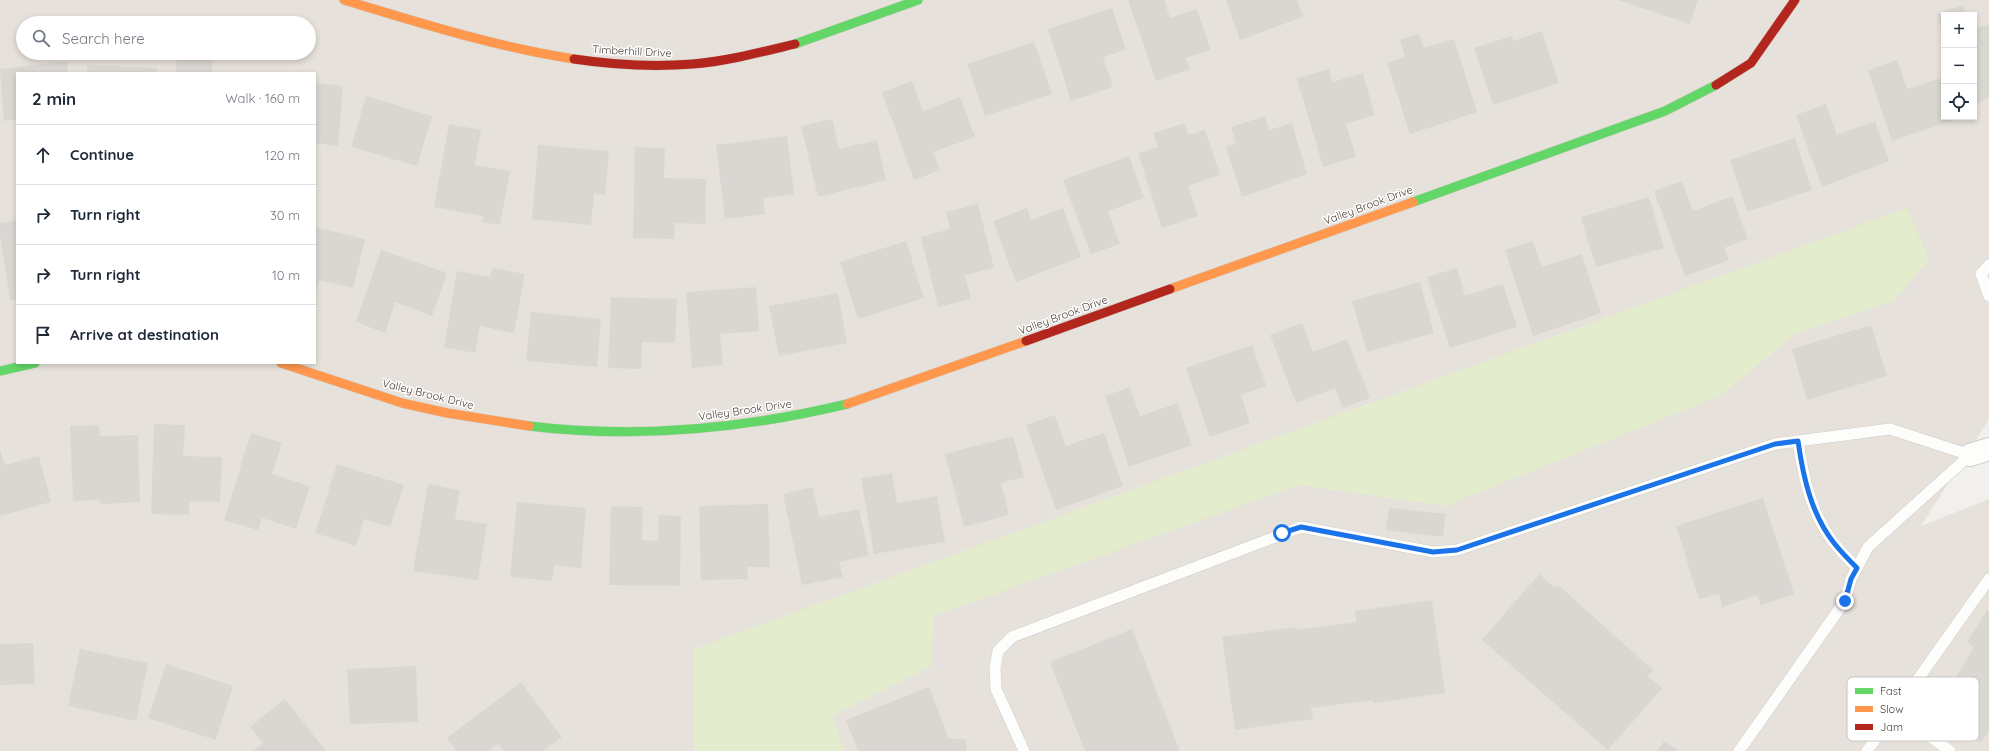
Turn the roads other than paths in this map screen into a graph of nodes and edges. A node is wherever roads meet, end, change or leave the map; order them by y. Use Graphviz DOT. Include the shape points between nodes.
graph roads {
  1 [pos="344,0"];
  2 [pos="918,0"];
  3 [pos="1795,0"];
  4 [pos="363,3"];
  5 [pos="1989,265"];
  6 [pos="1989,296"];
  7 [pos="31,364"];
  8 [pos="284,364"];
  9 [pos="0,371"];
  10 [pos="1798,441"];
  11 [pos="1979,452"];
  12 [pos="1857,568"];
  13 [pos="1989,579"];
  14 [pos="1919,677"];
  15 [pos="1874,741"];
  16 [pos="1936,741"];
  17 [pos="1024,751"];
  18 [pos="1739,751"];
  19 [pos="1867,751"];
  20 [pos="1950,751"];
  1 -- 4 [label="street, Timberhill Drive"];
  2 -- 4 [label="street, Timberhill Drive" via="802,43 694,64 646,66 533,53 453,33"];
  3 -- 8 [label="street, Valley Brook Drive" via="1751,63 1705,92 1665,111 859,401 769,420 692,429 584,431 492,421 401,402"];
  5 -- 6 [label="lane" via="1981,274"];
  7 -- 9 [label="street"];
  10 -- 11 [label="lane" via="1890,429"];
  10 -- 12 [label="lane" via="1803,473 1815,509 1833,542"];
  10 -- 17 [label="lane" via="1775,444 1457,550 1433,552 1301,527 1012,638 998,651 995,668 996,689"];
  11 -- 12 [label="lane" via="1868,547"];
  12 -- 18 [label="lane" via="1845,601"];
  13 -- 14 [label="lane"];
  15 -- 19 [label="lane"];
  16 -- 20 [label="lane"];
}
